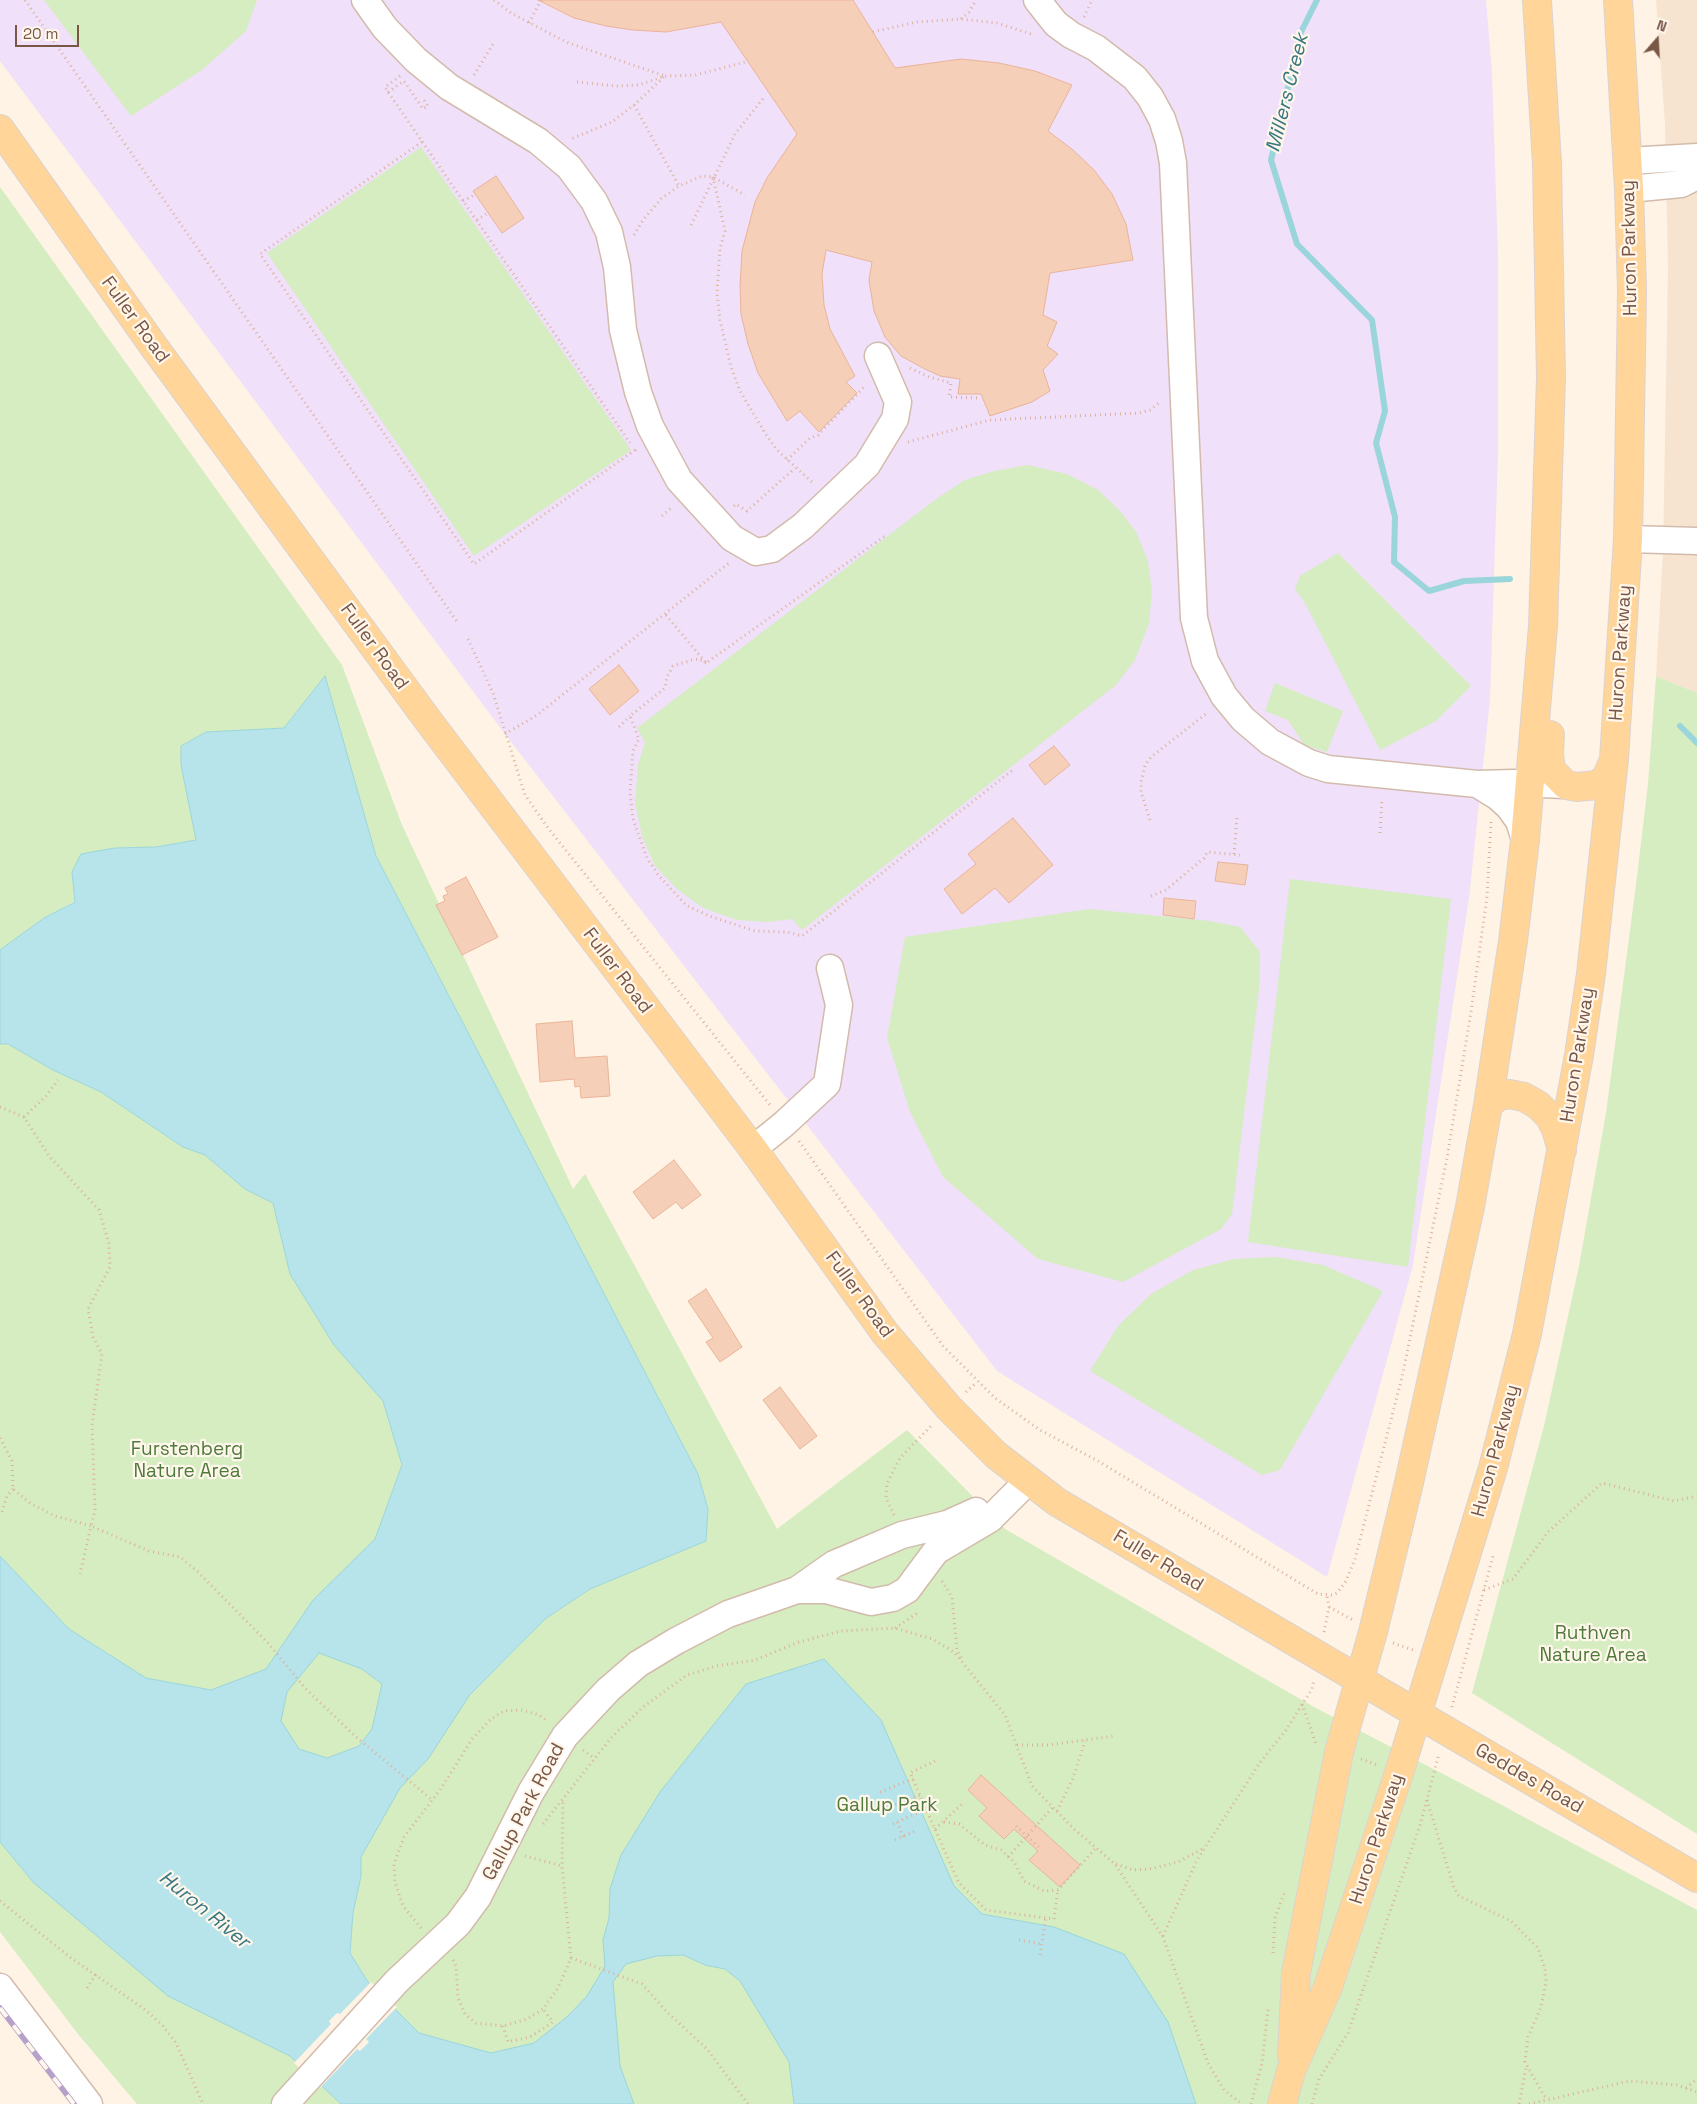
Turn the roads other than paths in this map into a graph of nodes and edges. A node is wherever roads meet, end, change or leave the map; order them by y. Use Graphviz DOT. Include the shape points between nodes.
graph roads {
  1 [pos="365,0"];
  2 [pos="1037,0"];
  3 [pos="1537,0"];
  4 [pos="1618,0"];
  5 [pos="0,129"];
  6 [pos="1697,157"];
  7 [pos="1628,161"];
  8 [pos="1697,176"];
  9 [pos="1629,189"];
  10 [pos="880,362"];
  11 [pos="1628,539"];
  12 [pos="1697,541"];
  13 [pos="1542,626"];
  14 [pos="1614,759"];
  15 [pos="1477,784"];
  16 [pos="1531,784"];
  17 [pos="1566,785"];
  18 [pos="1525,840"];
  19 [pos="830,968"];
  20 [pos="1488,1104"];
  21 [pos="753,1149"];
  22 [pos="1562,1151"];
  23 [pos="1022,1476"];
  24 [pos="797,1590"];
  25 [pos="1359,1680"];
  26 [pos="1417,1713"];
  27 [pos="1697,1878"];
  28 [pos="0,1987"];
  29 [pos="1291,2071"];
  30 [pos="89,2104"];
  31 [pos="285,2104"];
  32 [pos="1282,2104"];
  1 -- 10 [label="street" via="384,28 416,60 449,87 538,141 569,167 594,201 609,232 617,267 622,330 650,426 672,471 732,538 756,552 772,549 803,526 867,465 895,419 898,402"];
  2 -- 15 [label="street" via="1056,24 1109,57 1135,78 1150,96 1169,141 1173,163 1194,618 1205,661 1215,683 1234,710 1253,729 1309,764 1328,769"];
  3 -- 13 [label="main road, Huron Parkway" via="1547,172 1551,378"];
  4 -- 7 [label="main road, Huron Parkway"];
  5 -- 21 [label="main road, Fuller Road" via="152,344 427,719"];
  6 -- 7 [label="street"];
  7 -- 9 [label="main road, Huron Parkway"];
  8 -- 9 [label="street" via="1681,184"];
  9 -- 11 [label="main road, Huron Parkway" via="1632,390"];
  11 -- 12 [label="street"];
  11 -- 14 [label="main road, Huron Parkway"];
  13 -- 16 [label="main road, Huron Parkway"];
  13 -- 17 [label="main road" via="1556,658 1549,754 1551,770"];
  14 -- 17 [label="main road" via="1606,778 1597,785"];
  14 -- 22 [label="main road, Huron Parkway" via="1591,974"];
  15 -- 16 [label="street"];
  15 -- 18 [label="street" via="1509,807"];
  16 -- 17 [label="street"];
  16 -- 18 [label="main road, Huron Parkway"];
  18 -- 20 [label="main road, Huron Parkway"];
  19 -- 21 [label="street" via="839,1005 827,1084"];
  20 -- 22 [label="main road" via="1509,1094 1524,1097 1538,1105 1556,1129"];
  20 -- 25 [label="main road, Huron Parkway" via="1440,1345"];
  21 -- 23 [label="main road, Fuller Road" via="886,1333 949,1408"];
  22 -- 26 [label="main road, Huron Parkway" via="1527,1334 1505,1425"];
  23 -- 24 [label="street, Gallup Park Road" via="970,1516 902,1535 834,1564"];
  23 -- 24 [label="street, Gallup Park Road" via="990,1519 936,1552 907,1590 893,1598 871,1602 820,1589"];
  23 -- 25 [label="main road, Fuller Road" via="1057,1502"];
  24 -- 31 [label="street, Gallup Park Road" via="728,1614 676,1640 638,1664 608,1690 565,1736 531,1792 478,1897 458,1924 397,1981"];
  25 -- 26 [label="main road, Geddes Road"];
  25 -- 29 [label="main road, Huron Parkway" via="1339,1752 1296,1973"];
  26 -- 27 [label="main road, Geddes Road"];
  26 -- 29 [label="main road, Huron Parkway" via="1328,1987"];
  28 -- 30 [label="street"];
  29 -- 32 [label="main road, Huron Parkway"];
}
